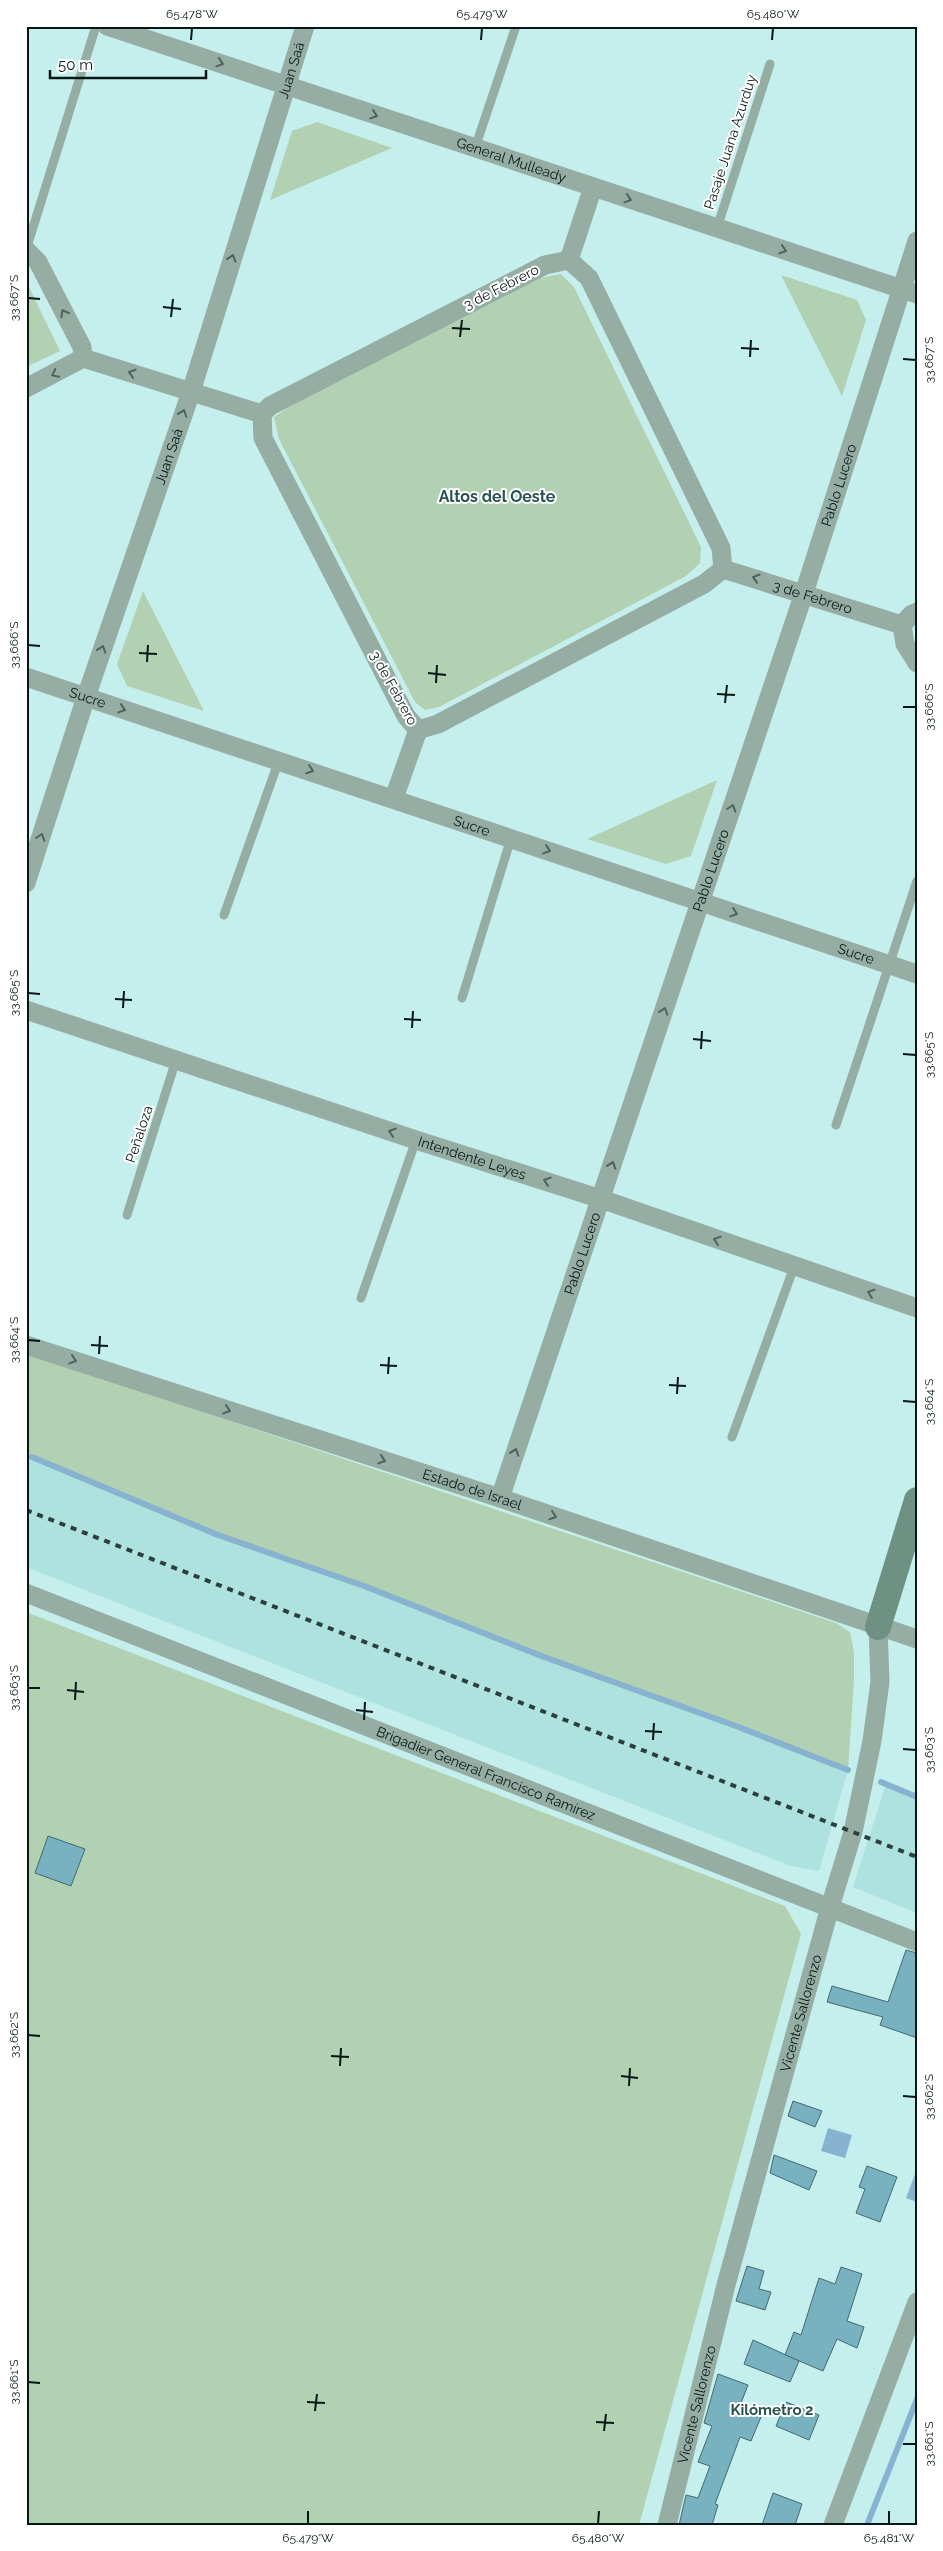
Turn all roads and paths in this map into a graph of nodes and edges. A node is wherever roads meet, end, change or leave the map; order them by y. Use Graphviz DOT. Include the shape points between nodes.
graph roads {
  1 [pos="96,26"];
  2 [pos="107,26"];
  3 [pos="305,26"];
  4 [pos="516,26"];
  5 [pos="770,64"];
  6 [pos="286,85"];
  7 [pos="475,148"];
  8 [pos="593,187"];
  9 [pos="717,228"];
  10 [pos="917,241"];
  11 [pos="26,250"];
  12 [pos="569,260"];
  13 [pos="909,291"];
  14 [pos="83,358"];
  15 [pos="26,388"];
  16 [pos="190,392"];
  17 [pos="262,414"];
  18 [pos="723,569"];
  19 [pos="804,593"];
  20 [pos="917,612"];
  21 [pos="902,625"];
  22 [pos="917,663"];
  23 [pos="26,677"];
  24 [pos="86,697"];
  25 [pos="418,730"];
  26 [pos="280,760"];
  27 [pos="394,798"];
  28 [pos="511,838"];
  29 [pos="917,881"];
  30 [pos="26,883"];
  31 [pos="701,902"];
  32 [pos="224,915"];
  33 [pos="890,965"];
  34 [pos="917,974"];
  35 [pos="462,998"];
  36 [pos="26,1010"];
  37 [pos="176,1060"];
  38 [pos="836,1125"];
  39 [pos="416,1140"];
  40 [pos="601,1198"];
  41 [pos="127,1216"];
  42 [pos="794,1267"];
  43 [pos="361,1298"];
  44 [pos="917,1308"];
  45 [pos="26,1345"];
  46 [pos="732,1437"];
  47 [pos="500,1498"];
  48 [pos="917,1500"];
  49 [pos="26,1593"];
  50 [pos="878,1627"];
  51 [pos="917,1639"];
  52 [pos="830,1907"];
  53 [pos="917,1942"];
  54 [pos="917,2302"];
  55 [pos="666,2525"];
  56 [pos="833,2525"];
  1 -- 11 [label="lane"];
  2 -- 6 [label="street, General Mulleady, one-way"];
  3 -- 6 [label="street, Juan Saá"];
  4 -- 7 [label="lane"];
  5 -- 9 [label="lane, Pasaje Juana Azurduy"];
  6 -- 7 [label="street, General Mulleady, one-way"];
  16 -- 6 [label="street, Juan Saá, one-way"];
  7 -- 8 [label="street, General Mulleady"];
  8 -- 9 [label="street, General Mulleady, one-way"];
  8 -- 12 [label="street"];
  9 -- 13 [label="street, General Mulleady, one-way"];
  10 -- 13 [label="street, Pablo Lucero"];
  14 -- 11 [label="street, one-way" via="82,347 38,262"];
  12 -- 17 [label="street, 3 de Febrero" via="545,265 270,406"];
  12 -- 18 [label="street" via="590,278 721,548"];
  13 -- 19 [label="street, Pablo Lucero"];
  14 -- 15 [label="street, one-way"];
  16 -- 14 [label="street, one-way"];
  16 -- 17 [label="street"];
  24 -- 16 [label="street, Juan Saá, one-way"];
  17 -- 25 [label="street, 3 de Febrero" via="263,438 406,716"];
  19 -- 18 [label="street, 3 de Febrero, one-way"];
  18 -- 25 [label="street, 3 de Febrero" via="704,584 438,724"];
  19 -- 21 [label="street, 3 de Febrero"];
  31 -- 19 [label="street, Pablo Lucero, one-way"];
  20 -- 21 [label="street"];
  21 -- 22 [label="street" via="905,644"];
  23 -- 24 [label="street, Sucre"];
  24 -- 26 [label="street, Sucre, one-way"];
  30 -- 24 [label="street, Juan Saá, one-way"];
  25 -- 27 [label="street"];
  26 -- 27 [label="street, Sucre, one-way"];
  26 -- 32 [label="lane"];
  27 -- 28 [label="street, Sucre"];
  28 -- 31 [label="street, Sucre, one-way"];
  28 -- 35 [label="lane"];
  29 -- 33 [label="lane"];
  31 -- 33 [label="street, Sucre, one-way"];
  40 -- 31 [label="street, Pablo Lucero, one-way"];
  33 -- 34 [label="street, Sucre"];
  33 -- 38 [label="lane"];
  36 -- 37 [label="street, Intendente Leyes"];
  39 -- 37 [label="street, Intendente Leyes, one-way"];
  37 -- 41 [label="lane, Peñaloza"];
  40 -- 39 [label="street, Intendente Leyes, one-way"];
  39 -- 43 [label="lane"];
  42 -- 40 [label="street, Intendente Leyes, one-way"];
  47 -- 40 [label="street, Pablo Lucero, one-way"];
  44 -- 42 [label="street, Intendente Leyes, one-way"];
  42 -- 46 [label="lane"];
  45 -- 47 [label="street, Estado de Israel, one-way"];
  47 -- 50 [label="street, Estado de Israel, one-way"];
  48 -- 50 [label="street, Vicente Sallorenzo"];
  49 -- 52 [label="street, Brigadier General Francisco Ramírez"];
  50 -- 51 [label="street, Estado de Israel"];
  50 -- 52 [label="street, Vicente Sallorenzo" via="880,1682 872,1741 853,1832"];
  52 -- 53 [label="street, Brigadier General Francisco Ramírez"];
  52 -- 55 [label="street, Vicente Sallorenzo" via="726,2285"];
  54 -- 56 [label="street"];
}
